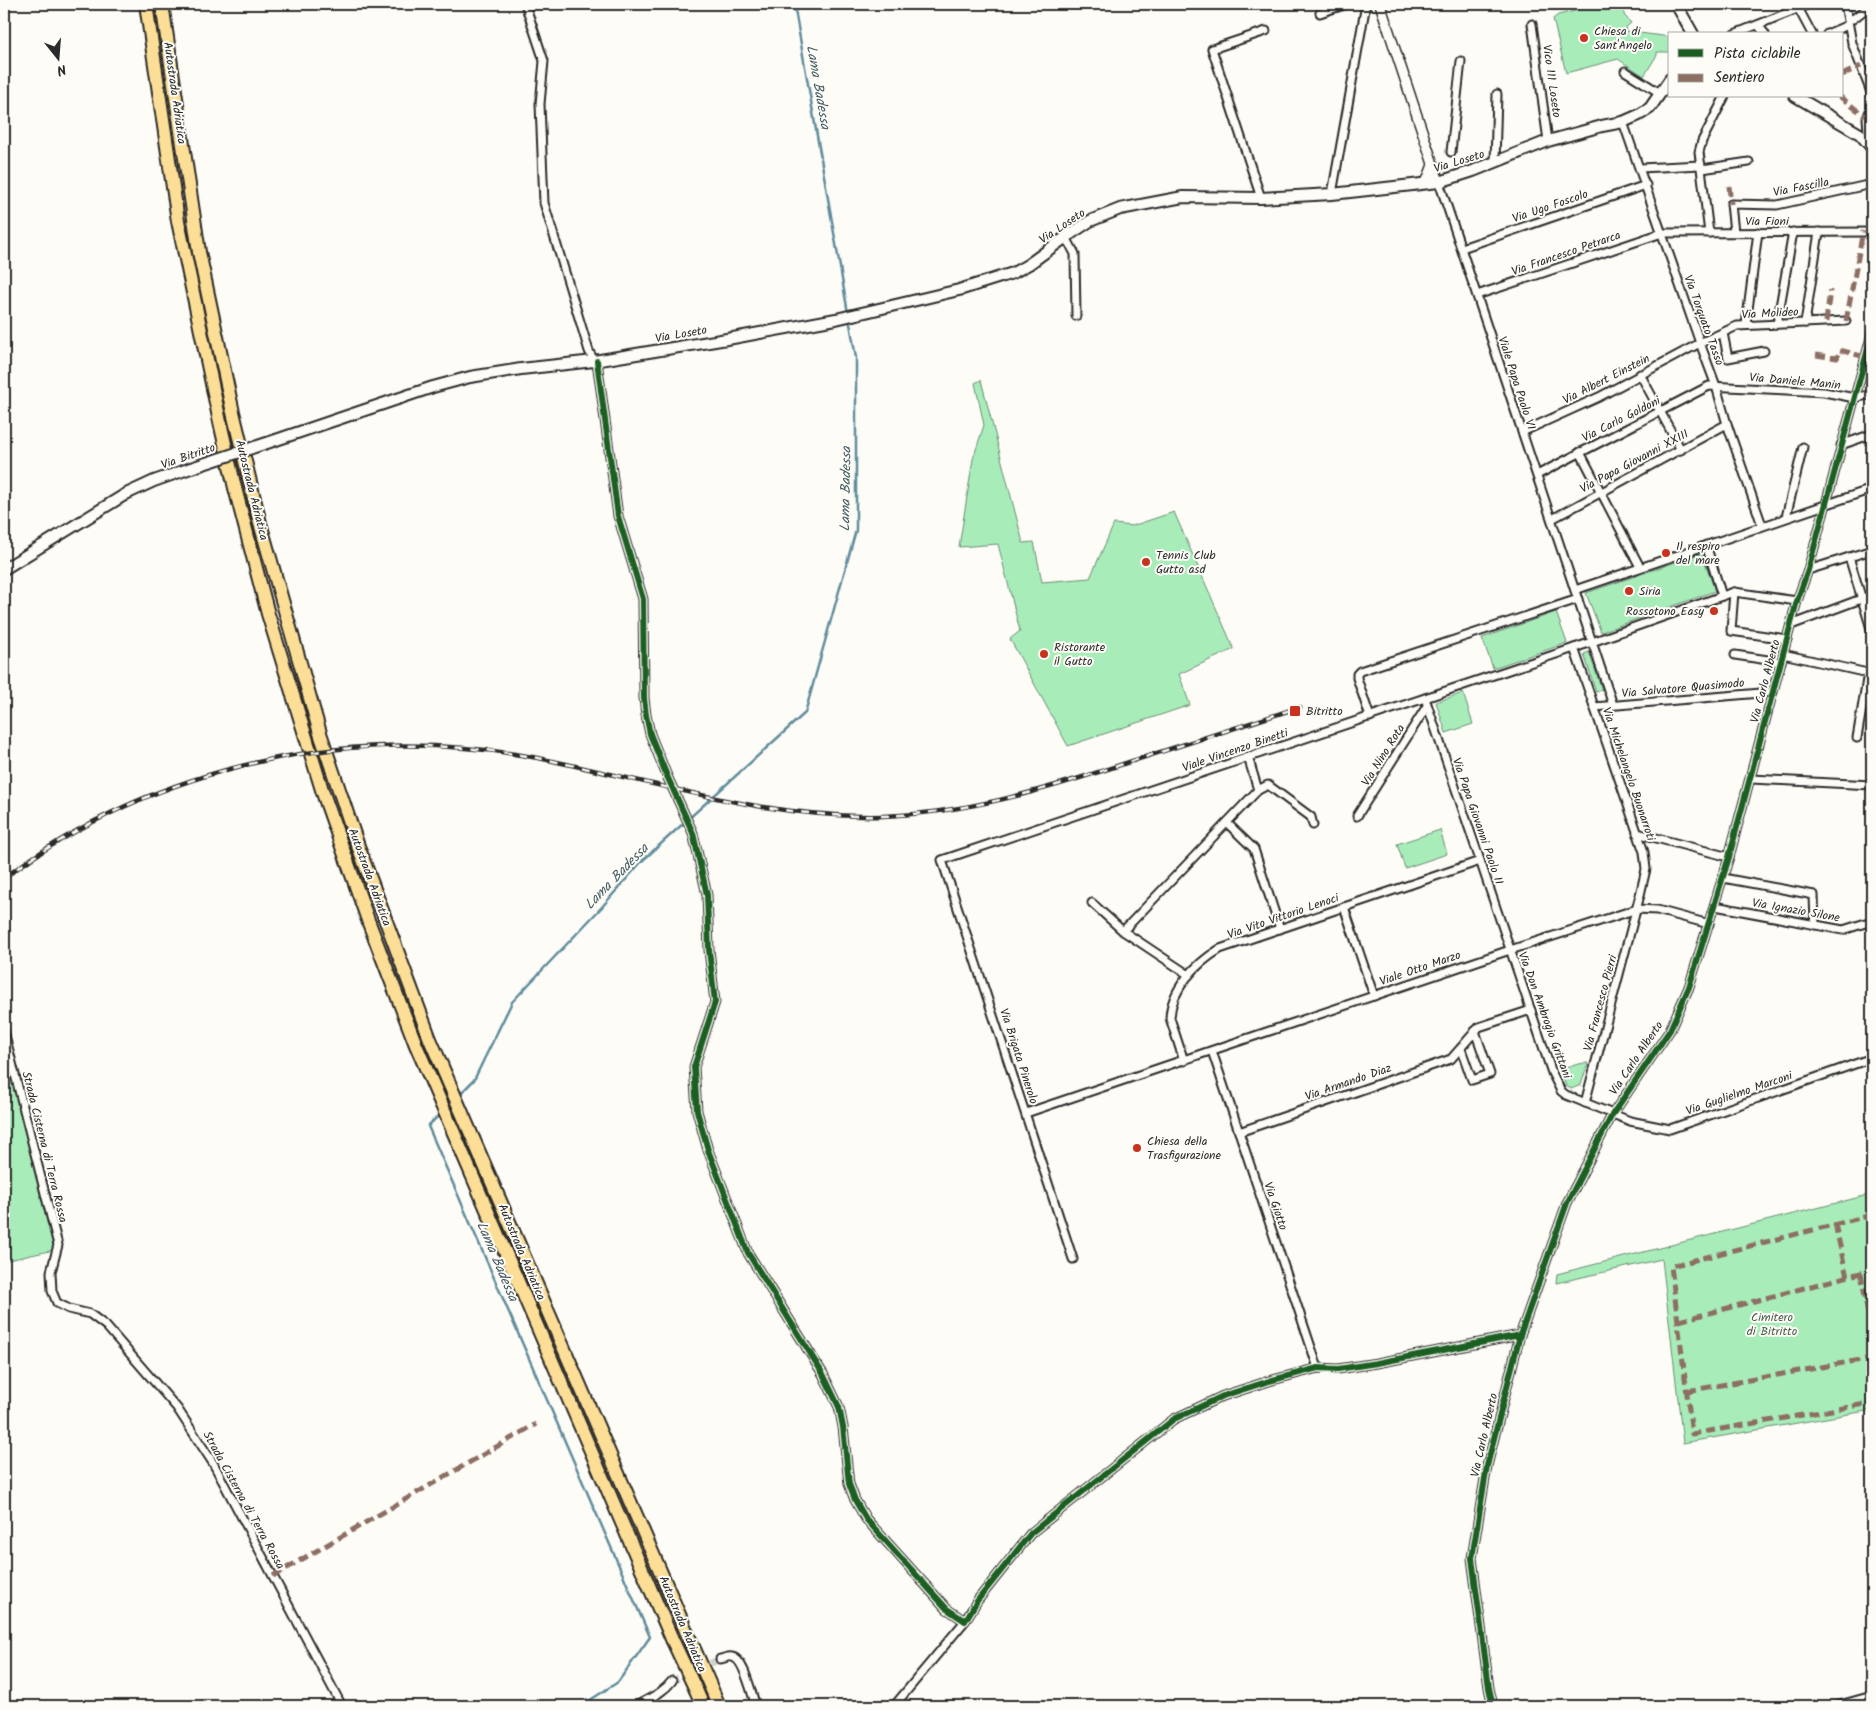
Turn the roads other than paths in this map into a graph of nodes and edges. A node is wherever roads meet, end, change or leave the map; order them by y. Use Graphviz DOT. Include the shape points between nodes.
graph roads {
  1 [pos="146,4"];
  2 [pos="162,4"];
  3 [pos="525,4"];
  4 [pos="1347,4"];
  5 [pos="1366,4"];
  6 [pos="1380,4"];
  7 [pos="1679,4"];
  8 [pos="1810,4"];
  9 [pos="1845,4"];
  10 [pos="1872,4"];
  11 [pos="1797,6"];
  12 [pos="1320,13"];
  13 [pos="1848,22"];
  14 [pos="1532,24"];
  15 [pos="1758,25"];
  16 [pos="1266,31"];
  17 [pos="1693,32"];
  18 [pos="1739,32"];
  19 [pos="1763,32"];
  20 [pos="1811,32"];
  21 [pos="1830,32"];
  22 [pos="1461,61"];
  23 [pos="1625,71"];
  24 [pos="1668,82"];
  25 [pos="1660,93"];
  26 [pos="1497,94"];
  27 [pos="1872,95"];
  28 [pos="1724,98"];
  29 [pos="1798,98"];
  30 [pos="1872,106"];
  31 [pos="1623,122"];
  32 [pos="1868,123"];
  33 [pos="1860,134"];
  34 [pos="1548,141"];
  35 [pos="1871,146"];
  36 [pos="1451,152"];
  37 [pos="1748,162"];
  38 [pos="1495,163"];
  39 [pos="1433,164"];
  40 [pos="1701,167"];
  41 [pos="1640,168"];
  42 [pos="1439,182"];
  43 [pos="1426,183"];
  44 [pos="1872,184"];
  45 [pos="1646,185"];
  46 [pos="1332,194"];
  47 [pos="1261,198"];
  48 [pos="1734,232"];
  49 [pos="1758,232"];
  50 [pos="1793,232"];
  51 [pos="1819,232"];
  52 [pos="1872,232"];
  53 [pos="1662,233"];
  54 [pos="1709,233"];
  55 [pos="1066,237"];
  56 [pos="1462,248"];
  57 [pos="1477,295"];
  58 [pos="1076,316"];
  59 [pos="1846,321"];
  60 [pos="1805,323"];
  61 [pos="1777,324"];
  62 [pos="1746,325"];
  63 [pos="1723,333"];
  64 [pos="1872,334"];
  65 [pos="1700,343"];
  66 [pos="1764,351"];
  67 [pos="596,361"];
  68 [pos="1640,374"];
  69 [pos="453,381"];
  70 [pos="1716,386"];
  71 [pos="1872,394"];
  72 [pos="1855,398"];
  73 [pos="1660,412"];
  74 [pos="1727,424"];
  75 [pos="1522,432"];
  76 [pos="1872,434"];
  77 [pos="1841,444"];
  78 [pos="1803,447"];
  79 [pos="1680,450"];
  80 [pos="1580,452"];
  81 [pos="1537,475"];
  82 [pos="1872,489"];
  83 [pos="1600,492"];
  84 [pos="1824,504"];
  85 [pos="1786,517"];
  86 [pos="1552,518"];
  87 [pos="1762,525"];
  88 [pos="1706,545"];
  89 [pos="1872,550"];
  90 [pos="1848,557"];
  91 [pos="1640,568"];
  92 [pos="4,569"];
  93 [pos="1808,570"];
  94 [pos="1576,590"];
  95 [pos="1734,592"];
  96 [pos="1872,595"];
  97 [pos="1722,596"];
  98 [pos="1578,599"];
  99 [pos="1862,599"];
  100 [pos="1797,601"];
  101 [pos="1791,625"];
  102 [pos="1872,632"];
  103 [pos="1787,640"];
  104 [pos="1592,642"];
  105 [pos="1574,648"];
  106 [pos="1783,654"];
  107 [pos="1735,655"];
  108 [pos="1781,662"];
  109 [pos="1870,673"];
  110 [pos="1773,692"];
  111 [pos="1425,698"];
  112 [pos="1613,705"];
  113 [pos="1427,706"];
  114 [pos="1594,707"];
  115 [pos="1370,716"];
  116 [pos="1857,738"];
  117 [pos="1248,757"];
  118 [pos="1751,779"];
  119 [pos="1872,785"];
  120 [pos="1258,790"];
  121 [pos="1357,816"];
  122 [pos="1227,823"];
  123 [pos="1313,825"];
  124 [pos="1637,833"];
  125 [pos="1729,857"];
  126 [pos="942,860"];
  127 [pos="1480,861"];
  128 [pos="1723,878"];
  129 [pos="1092,903"];
  130 [pos="1715,906"];
  131 [pos="1344,907"];
  132 [pos="1637,909"];
  133 [pos="1872,921"];
  134 [pos="1710,924"];
  135 [pos="1815,925"];
  136 [pos="1280,929"];
  137 [pos="1123,931"];
  138 [pos="1510,950"];
  139 [pos="1189,974"];
  140 [pos="1374,996"];
  141 [pos="1530,1010"];
  142 [pos="4,1031"];
  143 [pos="1476,1032"];
  144 [pos="1461,1048"];
  145 [pos="1212,1051"];
  146 [pos="1872,1058"];
  147 [pos="1184,1061"];
  148 [pos="1585,1103"];
  149 [pos="1026,1113"];
  150 [pos="1612,1115"];
  151 [pos="1239,1132"];
  152 [pos="1073,1259"];
  153 [pos="1520,1335"];
  154 [pos="1318,1368"];
  155 [pos="965,1621"];
  156 [pos="720,1659"];
  157 [pos="672,1681"];
  158 [pos="1872,1696"];
  159 [pos="342,1706"];
  160 [pos="636,1706"];
  161 [pos="703,1706"];
  162 [pos="719,1706"];
  163 [pos="756,1706"];
  164 [pos="894,1706"];
  165 [pos="1493,1706"];
  166 [pos="1836,1706"];
  1 -- 161 [label="highway, Autostrada Adriatica, bridge" via="178,221 205,355 268,614 323,793 416,1045"];
  2 -- 162 [label="highway, Autostrada Adriatica, bridge" via="199,252 232,408 260,523 323,742 430,1039"];
  3 -- 67 [label="street" via="544,62 540,104 544,203 589,351"];
  4 -- 12 [label="street"];
  5 -- 46 [label="street"];
  6 -- 39 [label="street"];
  7 -- 17 [label="main road"];
  8 -- 11 [label="street"];
  9 -- 13 [label="street"];
  10 -- 13 [label="street"];
  11 -- 15 [label="street"];
  11 -- 20 [label="street"];
  13 -- 21 [label="street"];
  13 -- 27 [label="street" via="1852,44"];
  14 -- 34 [label="street, Vico III Loseto"];
  15 -- 18 [label="street"];
  15 -- 19 [label="street"];
  16 -- 47 [label="street" via="1212,50"];
  22 -- 36 [label="street"];
  23 -- 25 [label="street"];
  24 -- 25 [label="main road, Via Loseto"];
  25 -- 31 [label="main road, Via Loseto" via="1650,108"];
  26 -- 38 [label="street"];
  28 -- 40 [label="street" via="1702,141 1699,152"];
  29 -- 33 [label="main road"];
  30 -- 32 [label="street"];
  31 -- 34 [label="main road, Via Loseto"];
  31 -- 41 [label="street, Via Torquato Tasso"];
  32 -- 33 [label="street"];
  32 -- 35 [label="street"];
  33 -- 35 [label="main road"];
  34 -- 38 [label="main road, Via Loseto"];
  37 -- 40 [label="street"];
  38 -- 42 [label="main road, Via Loseto"];
  39 -- 42 [label="street"];
  39 -- 43 [label="street"];
  40 -- 41 [label="street"];
  40 -- 54 [label="street"];
  41 -- 45 [label="street, Via Torquato Tasso"];
  42 -- 43 [label="main road, Via Loseto"];
  42 -- 56 [label="street, Viale Papa Paolo VI"];
  43 -- 46 [label="main road, Via Loseto"];
  44 -- 48 [label="street, Via Fascilla" via="1776,205 1731,204"];
  45 -- 53 [label="street, Via Torquato Tasso"];
  45 -- 56 [label="street, Via Ugo Foscolo"];
  46 -- 47 [label="main road, Via Loseto"];
  47 -- 55 [label="main road, Via Loseto" via="1183,197 1150,202 1105,214"];
  48 -- 49 [label="street, Via Fioni"];
  48 -- 54 [label="street, Via Fioni"];
  49 -- 50 [label="street, Via Fioni"];
  49 -- 62 [label="street"];
  50 -- 51 [label="street, Via Fioni"];
  50 -- 61 [label="street"];
  51 -- 52 [label="street, Via Fioni"];
  51 -- 60 [label="street"];
  53 -- 54 [label="street, Via Fioni"];
  53 -- 57 [label="street, Via Francesco Petrarca"];
  53 -- 65 [label="street, Via Torquato Tasso"];
  55 -- 58 [label="street" via="1075,254"];
  55 -- 67 [label="main road, Via Loseto" via="1013,273 960,290 836,319"];
  56 -- 57 [label="street, Viale Papa Paolo VI"];
  57 -- 75 [label="street, Viale Papa Paolo VI"];
  59 -- 60 [label="street, Via Molideo"];
  60 -- 61 [label="street, Via Molideo"];
  61 -- 62 [label="street, Via Molideo"];
  62 -- 63 [label="street, Via Molideo"];
  63 -- 65 [label="street, Via Molideo"];
  63 -- 66 [label="street" via="1728,358"];
  64 -- 72 [label="street, Via Carlo Alberto"];
  65 -- 68 [label="street, Via Albert Einstein"];
  65 -- 70 [label="street, Via Torquato Tasso"];
  67 -- 69 [label="main road, Via Loseto"];
  67 -- 155 [label="street" via="618,516 643,599 646,715 650,734 693,834 707,895 715,1002 694,1067 697,1111 708,1150 748,1253 836,1400 843,1427 849,1484 855,1500 866,1519 947,1609"];
  68 -- 73 [label="street"];
  68 -- 75 [label="street, Via Albert Einstein" via="1599,397"];
  69 -- 92 [label="main road, Via Bitritto, bridge" via="154,481 126,494"];
  70 -- 72 [label="street, Via Daniele Manin" via="1824,392"];
  70 -- 73 [label="street, Via Carlo Goldoni" via="1709,386"];
  70 -- 74 [label="street, Via Torquato Tasso"];
  71 -- 72 [label="street, Via Daniele Manin"];
  72 -- 77 [label="street, Via Carlo Alberto"];
  73 -- 79 [label="street"];
  73 -- 80 [label="street, Via Carlo Goldoni"];
  74 -- 79 [label="street, Via Papa Giovanni XXIII"];
  74 -- 87 [label="street, Via Torquato Tasso"];
  75 -- 81 [label="street, Viale Papa Paolo VI"];
  76 -- 77 [label="street"];
  77 -- 84 [label="street, Via Carlo Alberto"];
  78 -- 85 [label="street"];
  79 -- 83 [label="street, Via Papa Giovanni XXIII"];
  80 -- 81 [label="street, Via Carlo Goldoni"];
  80 -- 83 [label="street"];
  81 -- 86 [label="street, Viale Papa Paolo VI"];
  82 -- 84 [label="street"];
  83 -- 86 [label="street, Via Papa Giovanni XXIII"];
  83 -- 91 [label="street"];
  84 -- 85 [label="street"];
  84 -- 93 [label="street, Via Carlo Alberto"];
  85 -- 87 [label="street"];
  86 -- 94 [label="street, Viale Papa Paolo VI"];
  87 -- 88 [label="street"];
  88 -- 91 [label="street"];
  88 -- 97 [label="street"];
  89 -- 90 [label="street"];
  90 -- 93 [label="street"];
  90 -- 99 [label="street"];
  91 -- 94 [label="street"];
  93 -- 100 [label="street, Via Carlo Alberto"];
  94 -- 98 [label="street, Viale Papa Paolo VI"];
  95 -- 97 [label="street, Viale Vincenzo Binetti"];
  95 -- 100 [label="street"];
  95 -- 103 [label="street" via="1731,631"];
  96 -- 99 [label="street"];
  97 -- 104 [label="street, Viale Vincenzo Binetti"];
  98 -- 104 [label="street, Viale Papa Paolo VI"];
  98 -- 115 [label="street" via="1360,671 1357,678"];
  99 -- 101 [label="street"];
  99 -- 102 [label="street"];
  100 -- 101 [label="street, Via Carlo Alberto"];
  101 -- 103 [label="street, Via Carlo Alberto"];
  103 -- 106 [label="street, Via Carlo Alberto"];
  104 -- 105 [label="street, Viale Vincenzo Binetti"];
  104 -- 112 [label="street, Viale Papa Paolo VI"];
  105 -- 111 [label="street, Viale Vincenzo Binetti"];
  105 -- 114 [label="street, Via Michelangelo Buonarroti"];
  106 -- 108 [label="street, Via Carlo Alberto"];
  106 -- 109 [label="street"];
  107 -- 108 [label="street"];
  108 -- 110 [label="street, Via Carlo Alberto"];
  109 -- 116 [label="street"];
  110 -- 112 [label="street, Via Salvatore Quasimodo"];
  110 -- 118 [label="street, Via Carlo Alberto"];
  111 -- 113 [label="street, Via Papa Giovanni Paolo II"];
  111 -- 115 [label="street, Viale Vincenzo Binetti"];
  112 -- 114 [label="street, Via Salvatore Quasimodo"];
  113 -- 121 [label="street, Via Nino Rota"];
  113 -- 127 [label="street, Via Papa Giovanni Paolo II"];
  114 -- 124 [label="street, Via Michelangelo Buonarroti"];
  115 -- 117 [label="street, Viale Vincenzo Binetti"];
  117 -- 120 [label="street"];
  117 -- 126 [label="street, Viale Vincenzo Binetti"];
  118 -- 119 [label="street"];
  118 -- 125 [label="street, Via Carlo Alberto"];
  120 -- 122 [label="street"];
  120 -- 123 [label="street" via="1268,785 1311,817"];
  122 -- 136 [label="street" via="1254,849"];
  122 -- 137 [label="street"];
  124 -- 125 [label="street"];
  124 -- 132 [label="street, Via Michelangelo Buonarroti" via="1646,869"];
  125 -- 128 [label="street, Via Carlo Alberto"];
  126 -- 149 [label="street, Via Brigata Pinerolo"];
  127 -- 131 [label="street, Via Vito Vittorio Lenoci"];
  127 -- 138 [label="street, Via Papa Giovanni Paolo II"];
  128 -- 130 [label="street, Via Carlo Alberto"];
  128 -- 135 [label="street" via="1814,894"];
  129 -- 137 [label="street"];
  130 -- 134 [label="street, Via Carlo Alberto"];
  130 -- 135 [label="street, Via Ignazio Silone"];
  131 -- 136 [label="street, Via Vito Vittorio Lenoci"];
  131 -- 140 [label="street"];
  132 -- 134 [label="street" via="1657,910"];
  132 -- 138 [label="street, Viale Otto Marzo"];
  132 -- 148 [label="street, Via Francesco Pierri"];
  133 -- 135 [label="street, Via Ignazio Silone" via="1843,930"];
  134 -- 150 [label="street, Via Carlo Alberto" via="1689,987 1670,1030"];
  136 -- 139 [label="street, Via Vito Vittorio Lenoci" via="1220,949"];
  137 -- 139 [label="street"];
  138 -- 140 [label="street, Viale Otto Marzo"];
  138 -- 141 [label="street, Via Don Ambrogio Grittani"];
  139 -- 147 [label="street, Via Vito Vittorio Lenoci" via="1175,997 1170,1013"];
  140 -- 145 [label="street, Viale Otto Marzo"];
  141 -- 143 [label="street, Via Armando Diaz" via="1479,1027"];
  141 -- 148 [label="street, Via Don Ambrogio Grittani" via="1561,1090"];
  142 -- 159 [label="street, Strada Cisterna di Terra Rossa" via="58,1245 51,1272 52,1291 57,1302 90,1314 106,1326 177,1408 213,1463"];
  143 -- 144 [label="street, Via Armando Diaz"];
  143 -- 144 [label="street" via="1490,1074 1472,1080"];
  144 -- 151 [label="street, Via Armando Diaz" via="1451,1059"];
  145 -- 147 [label="street, Viale Otto Marzo"];
  145 -- 151 [label="street, Via Giotto"];
  146 -- 150 [label="street, Via Guglielmo Marconi" via="1670,1129"];
  147 -- 149 [label="street, Viale Otto Marzo"];
  148 -- 150 [label="street, Via Don Ambrogio Grittani"];
  149 -- 152 [label="street, Via Brigata Pinerolo"];
  150 -- 153 [label="street, Via Carlo Alberto" via="1567,1203"];
  151 -- 154 [label="street, Via Giotto"];
  153 -- 154 [label="street" via="1377,1363 1338,1369"];
  153 -- 165 [label="street, Via Carlo Alberto" via="1487,1466 1472,1558"];
  154 -- 155 [label="street" via="1223,1396 1174,1419 1030,1533"];
  155 -- 164 [label="street"];
  156 -- 163 [label="street" via="736,1658 743,1667"];
  157 -- 160 [label="street" via="656,1696"];
  158 -- 166 [label="street"];
}
